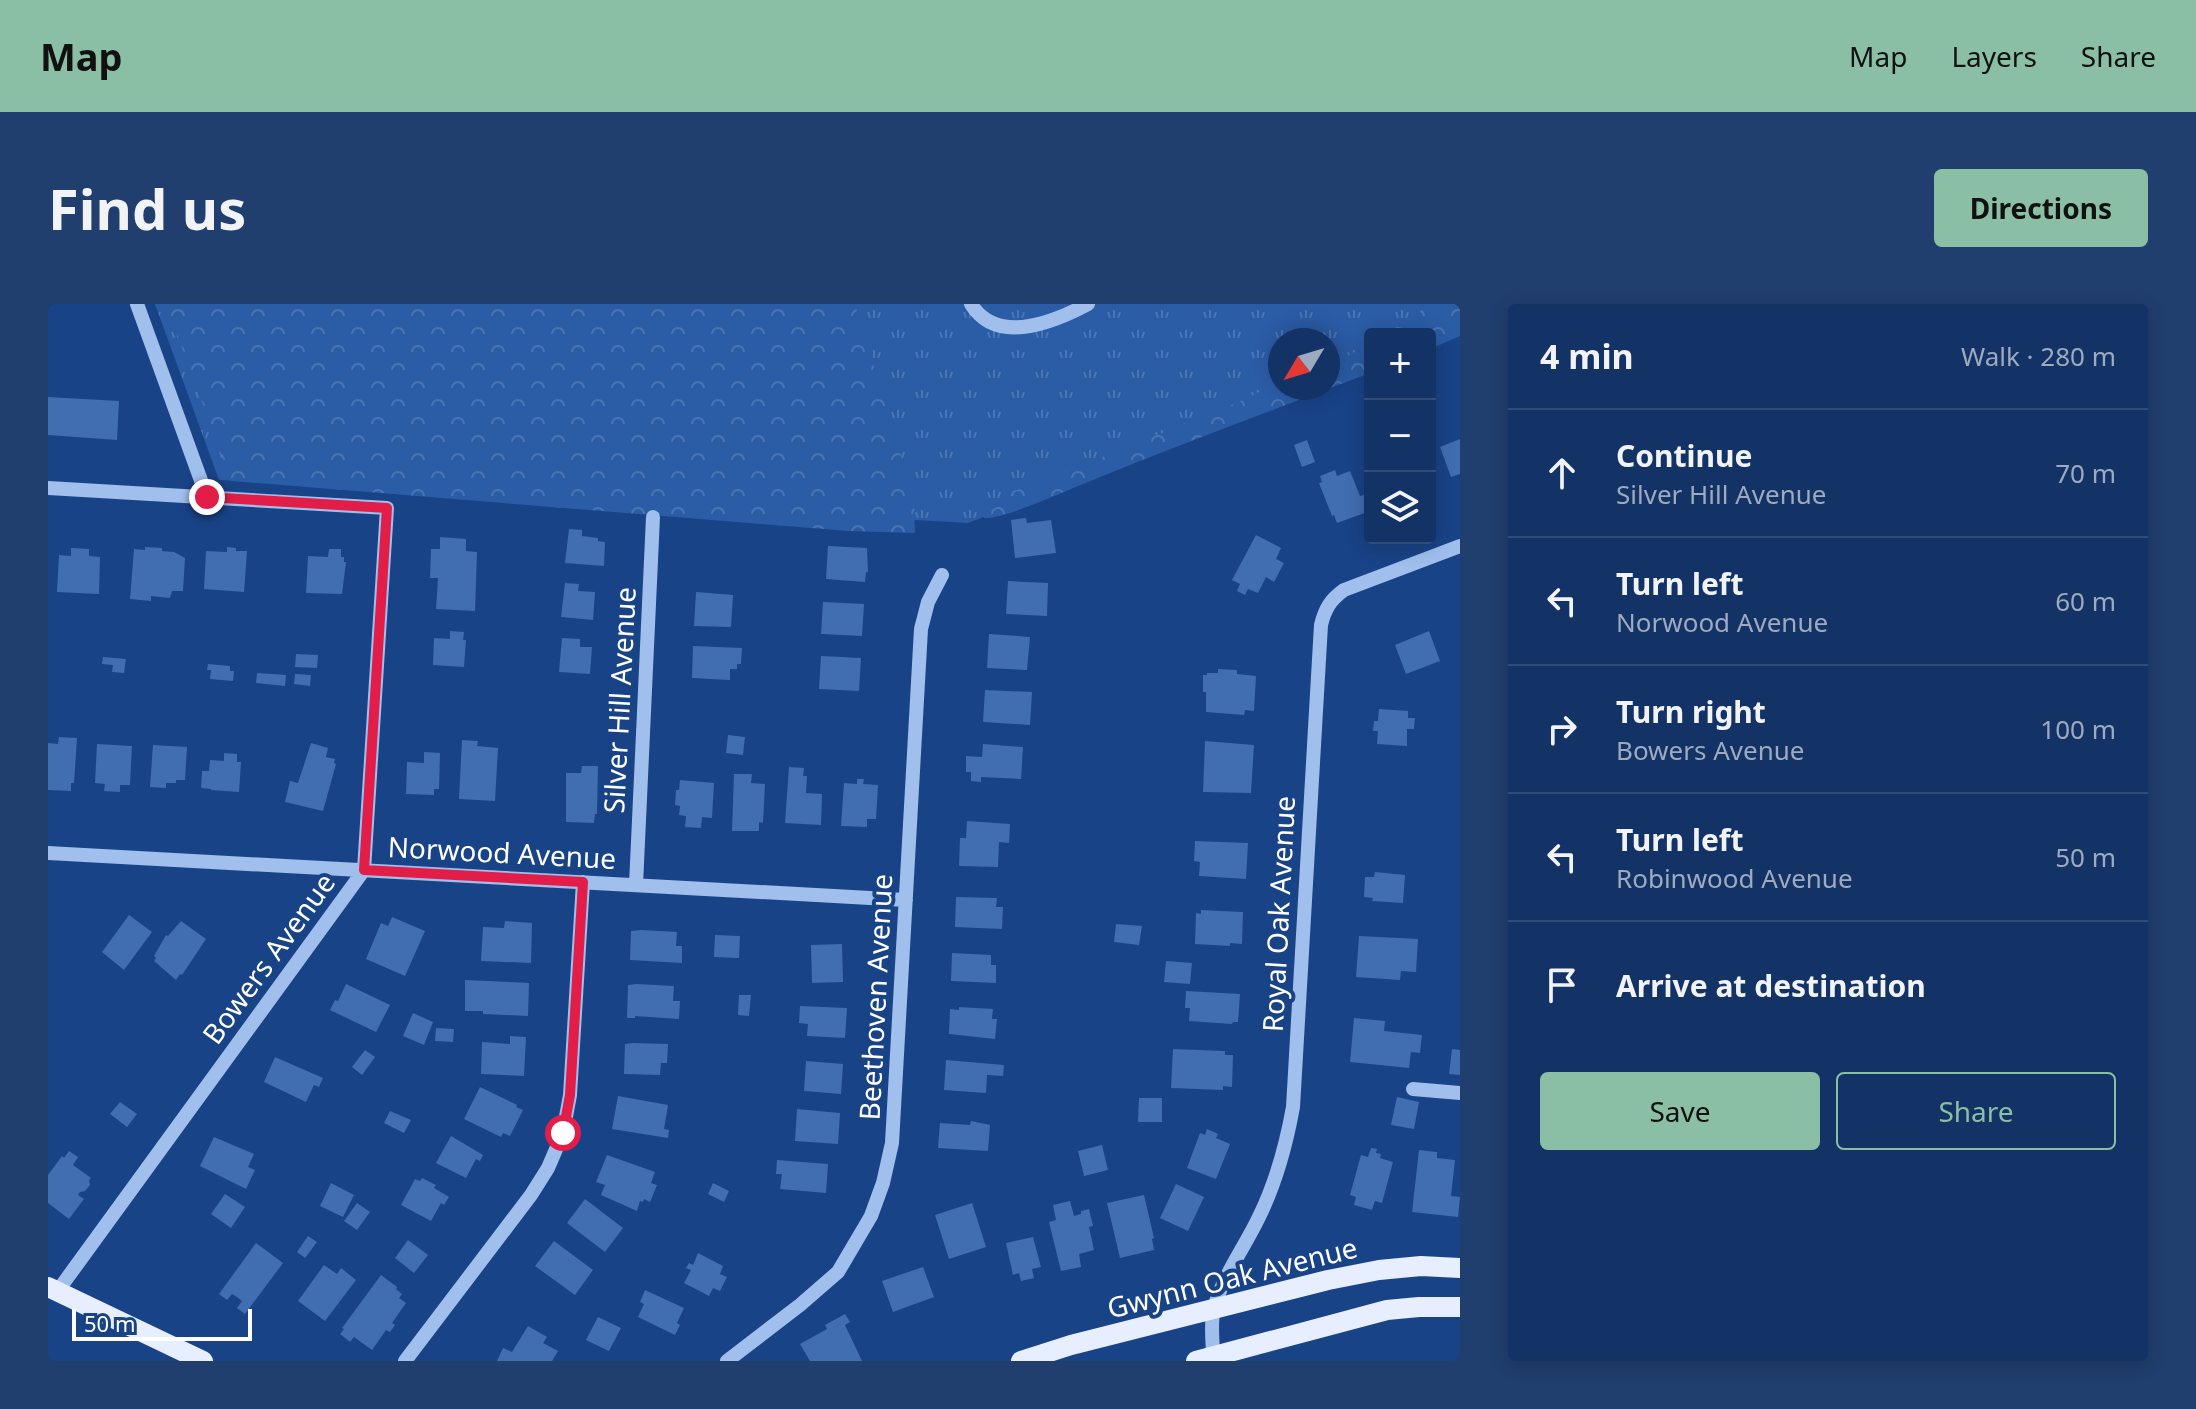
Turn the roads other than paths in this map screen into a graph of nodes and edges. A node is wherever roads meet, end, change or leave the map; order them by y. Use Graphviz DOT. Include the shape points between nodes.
graph roads {
  1 [pos="137,304"];
  2 [pos="971,304"];
  3 [pos="1088,304"];
  4 [pos="48,488"];
  5 [pos="207,497"];
  6 [pos="653,517"];
  7 [pos="1460,546"];
  8 [pos="942,575"];
  9 [pos="48,853"];
  10 [pos="364,870"];
  11 [pos="583,882"];
  12 [pos="636,885"];
  13 [pos="906,900"];
  14 [pos="1413,1089"];
  15 [pos="1460,1093"];
  16 [pos="1460,1268"];
  17 [pos="52,1289"];
  18 [pos="1460,1307"];
  19 [pos="1214,1309"];
  20 [pos="1204,1359"];
  21 [pos="203,1361"];
  22 [pos="405,1361"];
  23 [pos="727,1361"];
  24 [pos="1021,1361"];
  1 -- 5 [label="street"];
  2 -- 3 [label="street" via="984,319 1022,327"];
  4 -- 5 [label="street"];
  5 -- 10 [label="street, Bowers Avenue" via="387,508"];
  6 -- 12 [label="street, Silver Hill Avenue"];
  7 -- 19 [label="street, Royal Oak Avenue" via="1344,590 1325,611 1293,1107 1274,1181"];
  8 -- 13 [label="street, Beethoven Avenue" via="921,629"];
  9 -- 10 [label="street, Norwood Avenue"];
  10 -- 11 [label="street, Norwood Avenue"];
  10 -- 17 [label="street, Bowers Avenue"];
  11 -- 12 [label="street, Norwood Avenue"];
  11 -- 22 [label="street" via="563,1133 531,1195"];
  12 -- 13 [label="street, Norwood Avenue"];
  13 -- 23 [label="street, Beethoven Avenue" via="892,1143 871,1216 838,1272"];
  14 -- 15 [label="street"];
  16 -- 19 [label="main road, Gwynn Oak Avenue" via="1379,1270"];
  17 -- 21 [label="main road"];
  18 -- 20 [label="main road" via="1387,1310"];
  19 -- 20 [label="street, Royal Oak Avenue"];
  19 -- 24 [label="main road, Gwynn Oak Avenue"];
}
